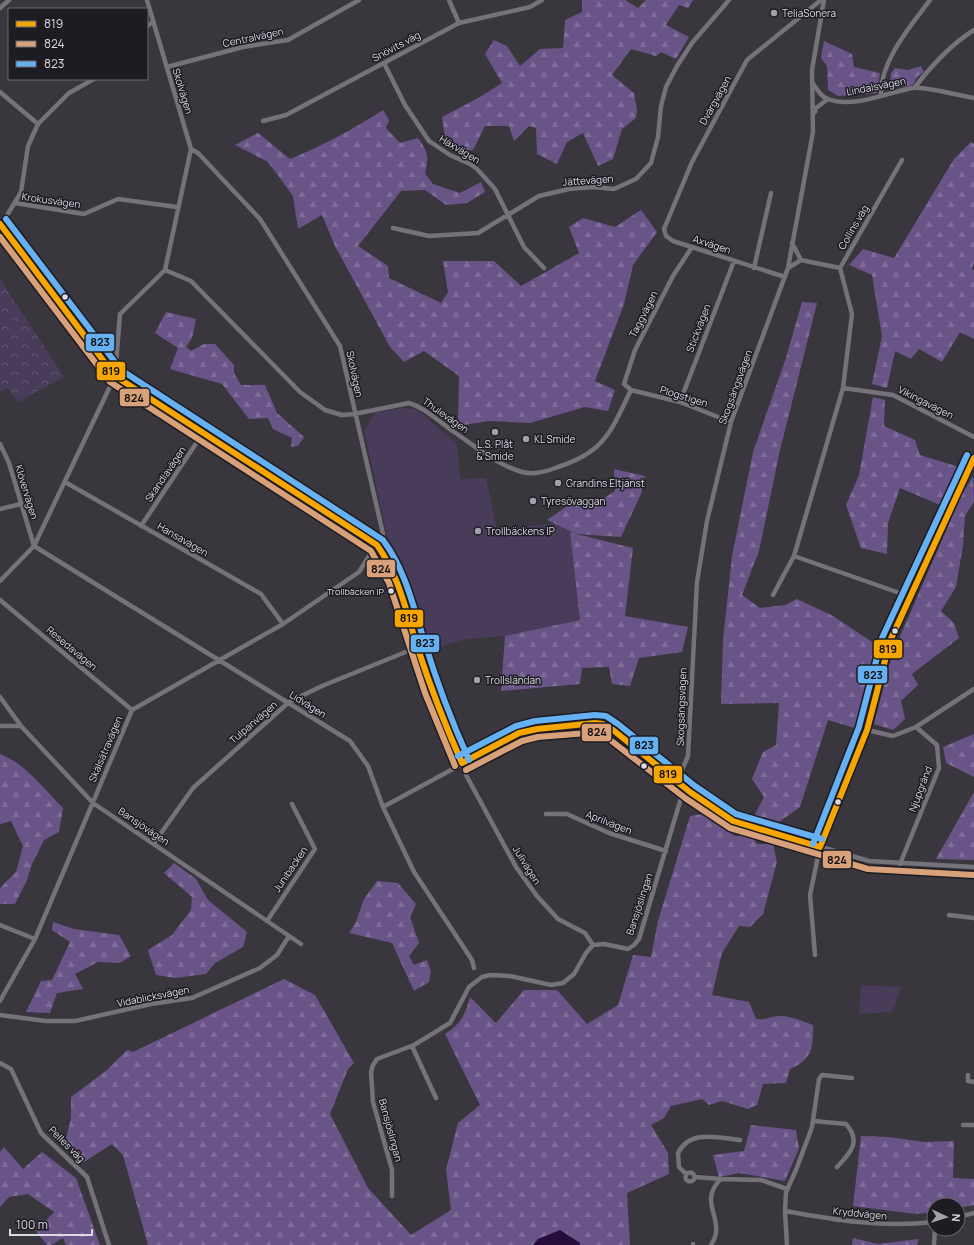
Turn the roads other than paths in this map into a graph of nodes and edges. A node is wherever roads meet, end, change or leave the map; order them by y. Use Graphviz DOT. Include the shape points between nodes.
graph roads {
  1 [pos="9,0"];
  2 [pos="147,0"];
  3 [pos="359,0"];
  4 [pos="450,0"];
  5 [pos="542,0"];
  6 [pos="729,0"];
  7 [pos="822,0"];
  8 [pos="930,0"];
  9 [pos="0,8"];
  10 [pos="153,22"];
  11 [pos="458,23"];
  12 [pos="148,25"];
  13 [pos="974,30"];
  14 [pos="384,63"];
  15 [pos="166,68"];
  16 [pos="92,80"];
  17 [pos="812,82"];
  18 [pos="915,88"];
  19 [pos="0,92"];
  20 [pos="881,95"];
  21 [pos="974,98"];
  22 [pos="828,99"];
  23 [pos="814,114"];
  24 [pos="263,121"];
  25 [pos="38,124"];
  26 [pos="191,149"];
  27 [pos="902,160"];
  28 [pos="771,192"];
  29 [pos="15,203"];
  30 [pos="177,207"];
  31 [pos="508,215"];
  32 [pos="0,225"];
  33 [pos="393,228"];
  34 [pos="666,236"];
  35 [pos="792,243"];
  36 [pos="692,247"];
  37 [pos="802,260"];
  38 [pos="734,261"];
  39 [pos="544,268"];
  40 [pos="754,268"];
  41 [pos="788,268"];
  42 [pos="840,268"];
  43 [pos="165,270"];
  44 [pos="785,277"];
  45 [pos="115,376"];
  46 [pos="843,388"];
  47 [pos="631,390"];
  48 [pos="680,402"];
  49 [pos="354,414"];
  50 [pos="731,422"];
  51 [pos="203,433"];
  52 [pos="974,437"];
  53 [pos="0,444"];
  54 [pos="974,458"];
  55 [pos="64,482"];
  56 [pos="21,504"];
  57 [pos="0,509"];
  58 [pos="142,526"];
  59 [pos="377,545"];
  60 [pos="34,546"];
  61 [pos="794,556"];
  62 [pos="0,582"];
  63 [pos="773,595"];
  64 [pos="911,597"];
  65 [pos="0,600"];
  66 [pos="283,624"];
  67 [pos="418,647"];
  68 [pos="221,660"];
  69 [pos="974,689"];
  70 [pos="0,697"];
  71 [pos="289,702"];
  72 [pos="132,710"];
  73 [pos="0,726"];
  74 [pos="22,726"];
  75 [pos="916,727"];
  76 [pos="867,730"];
  77 [pos="462,763"];
  78 [pos="466,775"];
  79 [pos="677,782"];
  80 [pos="684,788"];
  81 [pos="93,803"];
  82 [pos="292,804"];
  83 [pos="383,807"];
  84 [pos="546,814"];
  85 [pos="154,843"];
  86 [pos="820,847"];
  87 [pos="666,851"];
  88 [pos="900,864"];
  89 [pos="974,867"];
  90 [pos="949,915"];
  91 [pos="974,918"];
  92 [pos="267,920"];
  93 [pos="0,924"];
  94 [pos="289,936"];
  95 [pos="35,938"];
  96 [pos="301,944"];
  97 [pos="594,945"];
  98 [pos="815,955"];
  99 [pos="474,968"];
  100 [pos="0,1001"];
  101 [pos="0,1015"];
  102 [pos="412,1046"];
  103 [pos="0,1063"];
  104 [pos="968,1075"];
  105 [pos="852,1078"];
  106 [pos="974,1082"];
  107 [pos="436,1098"];
  108 [pos="814,1121"];
  109 [pos="963,1125"];
  110 [pos="974,1126"];
  111 [pos="740,1140"];
  112 [pos="837,1166"];
  113 [pos="721,1178"];
  114 [pos="787,1188"];
  115 [pos="392,1196"];
  116 [pos="785,1211"];
  117 [pos="926,1223"];
  118 [pos="109,1245"];
  119 [pos="711,1245"];
  120 [pos="787,1245"];
  1 -- 9 [label="street"];
  2 -- 10 [label="street, Skolvägen"];
  3 -- 15 [label="street, Centralvägen" via="288,40 243,47"];
  4 -- 11 [label="street"];
  5 -- 11 [label="street, Snövits väg" via="530,7"];
  6 -- 31 [label="street, Jättevägen" via="676,66 661,106 658,137 651,163 636,178 614,189 570,189 539,196"];
  7 -- 17 [label="street, Skogsängsvägen"];
  7 -- 34 [label="street, Dvärgvägen" via="747,60 692,162 664,229"];
  8 -- 20 [label="street" via="887,63 882,77"];
  10 -- 12 [label="street"];
  10 -- 15 [label="street, Skolvägen"];
  11 -- 14 [label="street, Snövits väg"];
  13 -- 18 [label="street" via="950,47"];
  14 -- 24 [label="street, Snövits väg" via="286,115"];
  14 -- 31 [label="street, Häxvägen" via="405,105 430,141 477,169 495,189"];
  15 -- 26 [label="street, Skolvägen"];
  16 -- 25 [label="street" via="69,93"];
  17 -- 22 [label="street"];
  17 -- 23 [label="street, Skogsängsvägen"];
  18 -- 20 [label="street, Lindalsvägen"];
  18 -- 21 [label="street, Lindalsvägen"];
  19 -- 25 [label="street"];
  20 -- 22 [label="street, Lindalsvägen" via="853,101"];
  22 -- 23 [label="street" via="816,108"];
  23 -- 35 [label="street, Skogsängsvägen" via="814,132"];
  25 -- 29 [label="street" via="28,146 20,192"];
  26 -- 30 [label="street"];
  26 -- 49 [label="street, Skolvägen" via="198,153 260,219 340,346"];
  27 -- 42 [label="street, Collins väg"];
  28 -- 40 [label="street"];
  29 -- 30 [label="street, Krokusvägen" via="84,214 118,199"];
  29 -- 32 [label="street"];
  30 -- 43 [label="street"];
  31 -- 33 [label="street, Jättevägen" via="478,233 429,236"];
  31 -- 39 [label="street, Häxvägen" via="524,247"];
  32 -- 45 [label="street"];
  34 -- 36 [label="street, Axvägen"];
  35 -- 37 [label="street"];
  35 -- 41 [label="street, Skogsängsvägen"];
  36 -- 38 [label="street, Axvägen"];
  36 -- 47 [label="street, Taggvägen" via="673,276 635,350 624,384"];
  37 -- 41 [label="street"];
  37 -- 42 [label="street"];
  38 -- 40 [label="street, Axvägen"];
  38 -- 48 [label="street, Stickvägen"];
  40 -- 44 [label="street, Axvägen"];
  41 -- 44 [label="street, Skogsängsvägen"];
  42 -- 46 [label="street" via="852,314"];
  43 -- 45 [label="street" via="120,314"];
  43 -- 49 [label="street, Thulevägen" via="192,281 300,392 325,410 342,415"];
  44 -- 50 [label="street, Skogsängsvägen"];
  45 -- 51 [label="street"];
  45 -- 55 [label="street"];
  46 -- 52 [label="street, Vikingavägen" via="893,394"];
  46 -- 61 [label="street"];
  47 -- 48 [label="street, Plogstigen"];
  47 -- 49 [label="street, Thulevägen" via="612,431 593,452 564,466 535,472 523,472 493,458 418,405 409,403"];
  48 -- 50 [label="street, Plogstigen"];
  49 -- 59 [label="street, Skolvägen" via="382,534"];
  50 -- 79 [label="street, Skogsängsvägen" via="719,464 697,582 688,756"];
  51 -- 58 [label="street, Skandiavägen"];
  51 -- 59 [label="street"];
  53 -- 56 [label="street, Klövervägen" via="9,463"];
  54 -- 64 [label="street"];
  55 -- 58 [label="street, Hansavägen"];
  55 -- 60 [label="street"];
  56 -- 57 [label="street"];
  56 -- 60 [label="street, Klövervägen"];
  58 -- 66 [label="street, Hansavägen" via="261,594"];
  59 -- 66 [label="street, Skälsätravägen" via="359,572"];
  59 -- 67 [label="street" via="396,579"];
  60 -- 62 [label="street"];
  60 -- 68 [label="street, Lidvägen"];
  61 -- 63 [label="street"];
  61 -- 64 [label="street"];
  64 -- 76 [label="street" via="890,641"];
  65 -- 72 [label="street, Resedavägen"];
  66 -- 68 [label="street, Skälsätravägen"];
  67 -- 71 [label="street, Tulpanvägen"];
  67 -- 77 [label="street" via="442,721"];
  68 -- 71 [label="street, Lidvägen"];
  68 -- 72 [label="street, Skälsätravägen"];
  69 -- 75 [label="street"];
  70 -- 74 [label="street, Bansjövägen"];
  71 -- 83 [label="street, Lidvägen" via="350,741 368,766"];
  71 -- 85 [label="street, Tulpanvägen" via="193,788"];
  72 -- 81 [label="street, Skälsätravägen"];
  73 -- 74 [label="street"];
  74 -- 81 [label="street, Bansjövägen"];
  75 -- 76 [label="street" via="893,736"];
  75 -- 88 [label="street, Njupgränd" via="937,745 939,768"];
  76 -- 86 [label="street"];
  77 -- 79 [label="street" via="519,733 595,723 613,730"];
  77 -- 83 [label="street"];
  78 -- 97 [label="street, Julivägen" via="516,867 537,896 558,918 585,933"];
  79 -- 80 [label="street"];
  80 -- 86 [label="street" via="733,822"];
  80 -- 87 [label="street, Bansjöslingan"];
  81 -- 85 [label="street, Bansjövägen"];
  81 -- 95 [label="street, Skälsätravägen"];
  82 -- 92 [label="street, Junibacken" via="315,848"];
  83 -- 99 [label="street, Lidvägen" via="414,872 472,960"];
  84 -- 87 [label="street, Aprilvägen" via="567,814 609,833"];
  85 -- 92 [label="street, Bansjövägen"];
  86 -- 88 [label="street" via="869,861"];
  86 -- 98 [label="street" via="810,895"];
  87 -- 97 [label="street, Bansjöslingan" via="639,939 628,949 604,944"];
  88 -- 89 [label="street"];
  90 -- 91 [label="street"];
  92 -- 94 [label="street, Bansjövägen"];
  93 -- 95 [label="street"];
  94 -- 96 [label="street, Bansjövägen"];
  94 -- 101 [label="street, Vidablicksvägen" via="277,955 260,968 192,998 151,1004 75,1021 46,1021"];
  95 -- 100 [label="street, Skälsätravägen"];
  97 -- 102 [label="street, Bansjöslingan" via="586,953 574,974 563,983 551,985 510,976 482,977 469,987 450,1022"];
  102 -- 107 [label="street"];
  102 -- 115 [label="street, Bansjöslingan" via="378,1059 372,1065 371,1072 373,1102 392,1170"];
  103 -- 118 [label="street, Pelles väg" via="11,1069 41,1133 87,1177"];
  104 -- 106 [label="street" via="968,1081"];
  105 -- 108 [label="street" via="822,1075 818,1079"];
  108 -- 112 [label="street" via="846,1124 852,1133 854,1144 851,1151"];
  108 -- 114 [label="street"];
  109 -- 110 [label="street"];
  111 -- 113 [label="street" via="700,1136 690,1140 678,1154 679,1168 686,1174 692,1172 695,1177"];
  113 -- 114 [label="street" via="761,1180"];
  113 -- 119 [label="street" via="712,1189 711,1207 717,1225"];
  114 -- 116 [label="street"];
  116 -- 117 [label="street, Kryddvägen" via="856,1223 892,1225"];
  116 -- 120 [label="street"];
}
